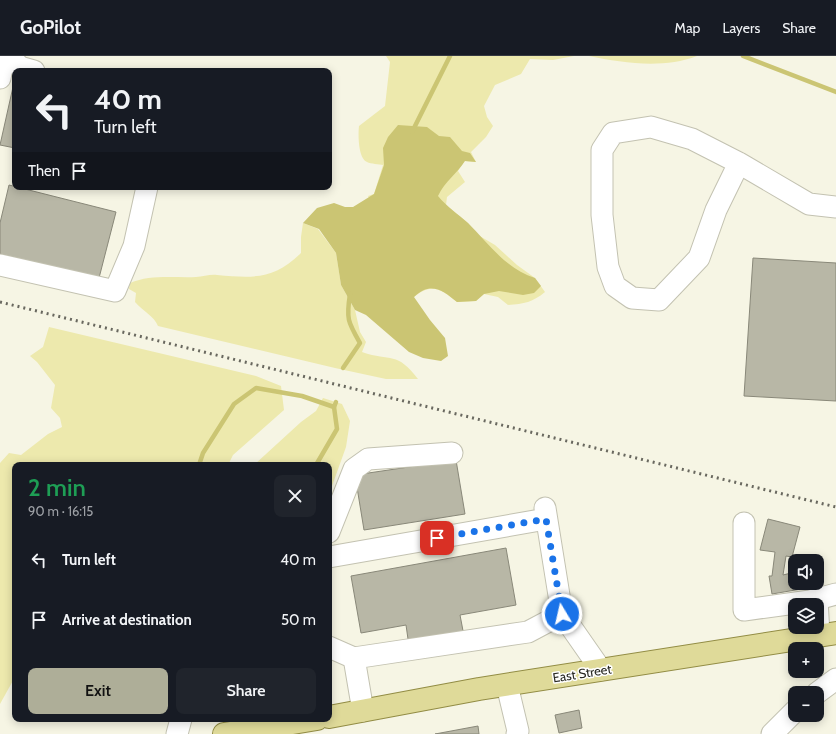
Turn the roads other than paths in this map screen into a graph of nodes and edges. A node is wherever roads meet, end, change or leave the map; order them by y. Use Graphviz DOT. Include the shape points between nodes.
graph roads {
  1 [pos="4,56"];
  2 [pos="9,56"];
  3 [pos="26,68"];
  4 [pos="0,78"];
  5 [pos="739,163"];
  6 [pos="146,190"];
  7 [pos="836,207"];
  8 [pos="0,265"];
  9 [pos="452,453"];
  10 [pos="744,523"];
  11 [pos="332,524"];
  12 [pos="332,556"];
  13 [pos="826,596"];
  14 [pos="562,614"];
  15 [pos="828,634"];
  16 [pos="332,647"];
  17 [pos="354,658"];
  18 [pos="601,670"];
  19 [pos="836,679"];
  20 [pos="507,685"];
  21 [pos="824,688"];
  22 [pos="362,711"];
  23 [pos="332,716"];
  24 [pos="788,717"];
  25 [pos="180,722"];
  26 [pos="298,722"];
  27 [pos="177,734"];
  28 [pos="224,734"];
  29 [pos="517,734"];
  30 [pos="772,734"];
  1 -- 4 [label="street"];
  2 -- 3 [label="street"];
  5 -- 5 [label="street" via="692,139 651,127 613,133 602,150 602,215 608,267 615,286 632,298 659,300 700,258 716,210"];
  5 -- 7 [label="street" via="809,204"];
  6 -- 8 [label="street" via="134,246 115,291"];
  9 -- 11 [label="street" via="368,459 354,469"];
  10 -- 13 [label="street" via="744,610"];
  12 -- 14 [label="street" via="546,514"];
  13 -- 15 [label="street"];
  14 -- 17 [label="street" via="528,632"];
  14 -- 18 [label="street"];
  15 -- 18 [label="main road, East Street"];
  16 -- 17 [label="street"];
  17 -- 22 [label="street"];
  18 -- 20 [label="main road, East Street"];
  19 -- 21 [label="street"];
  20 -- 22 [label="main road, East Street"];
  20 -- 29 [label="street"];
  22 -- 23 [label="main road, East Street"];
  24 -- 30 [label="street"];
  25 -- 27 [label="street"];
  26 -- 28 [label="main road"];
}
